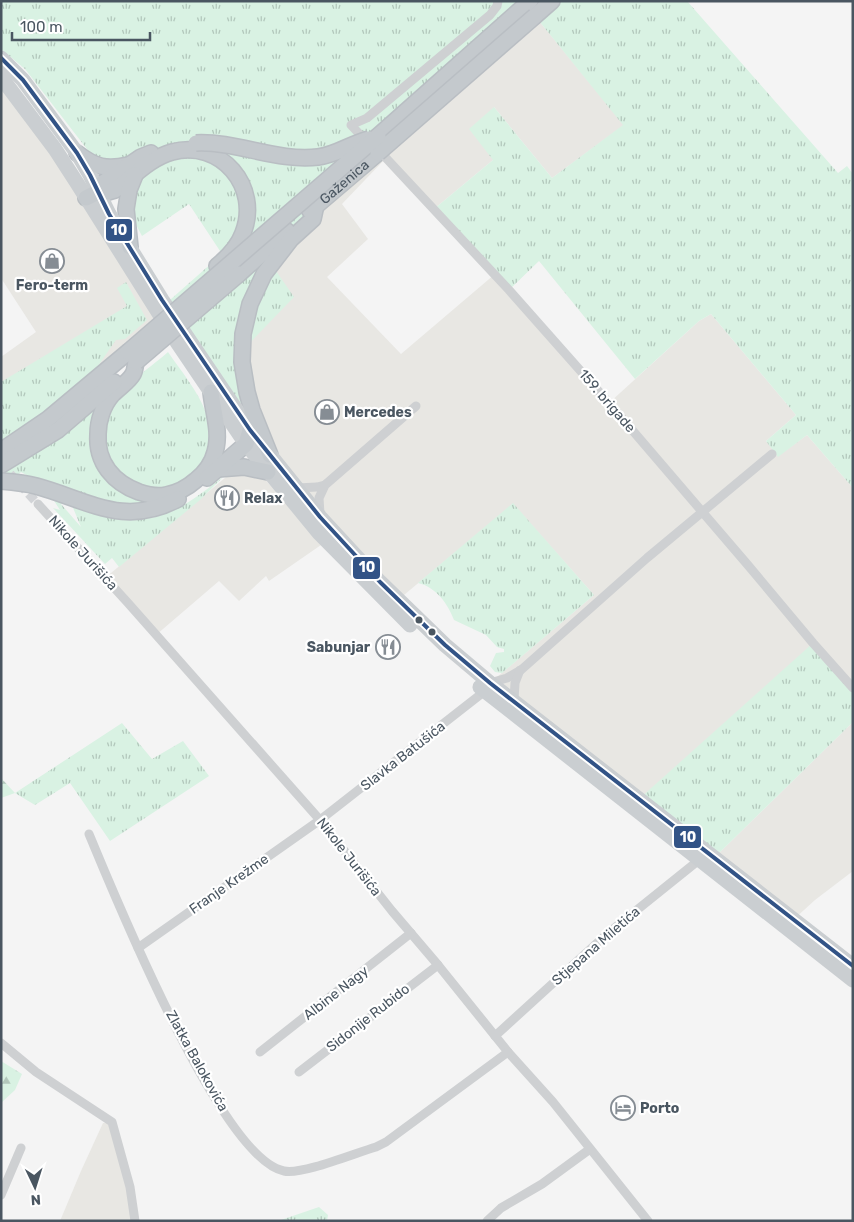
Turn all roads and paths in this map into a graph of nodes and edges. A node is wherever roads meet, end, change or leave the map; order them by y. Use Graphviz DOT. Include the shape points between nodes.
graph roads {
  1 [pos="498,1"];
  2 [pos="530,1"];
  3 [pos="552,1"];
  4 [pos="1,58"];
  5 [pos="1,77"];
  6 [pos="378,136"];
  7 [pos="196,146"];
  8 [pos="76,153"];
  9 [pos="133,170"];
  10 [pos="92,195"];
  11 [pos="316,205"];
  12 [pos="130,247"];
  13 [pos="193,296"];
  14 [pos="132,357"];
  15 [pos="211,392"];
  16 [pos="416,406"];
  17 [pos="248,437"];
  18 [pos="1,451"];
  19 [pos="772,454"];
  20 [pos="270,455"];
  21 [pos="1,465"];
  22 [pos="218,469"];
  23 [pos="268,472"];
  24 [pos="1,481"];
  25 [pos="325,485"];
  26 [pos="297,488"];
  27 [pos="38,504"];
  28 [pos="702,512"];
  29 [pos="320,517"];
  30 [pos="520,670"];
  31 [pos="488,687"];
  32 [pos="853,688"];
  33 [pos="514,700"];
  34 [pos="320,820"];
  35 [pos="89,834"];
  36 [pos="700,860"];
  37 [pos="411,934"];
  38 [pos="138,948"];
  39 [pos="438,964"];
  40 [pos="853,966"];
  41 [pos="853,980"];
  42 [pos="495,1036"];
  43 [pos="1,1043"];
  44 [pos="260,1052"];
  45 [pos="508,1052"];
  46 [pos="299,1072"];
  47 [pos="21,1148"];
  48 [pos="590,1149"];
  49 [pos="1,1195"];
  50 [pos="134,1221"];
  51 [pos="487,1221"];
  52 [pos="648,1221"];
  1 -- 28 [label="street, 159. brigade" via="490,15 367,118 351,125 495,274"];
  2 -- 6 [label="highway, Gaženica"];
  3 -- 11 [label="highway, Gaženica, bridge"];
  4 -- 8 [label="main road" via="23,80"];
  5 -- 10 [label="main road"];
  6 -- 7 [label="highway, bridge" via="320,157 305,158 218,142"];
  6 -- 13 [label="highway, Gaženica, bridge"];
  7 -- 9 [label="highway" via="174,145 152,152"];
  7 -- 13 [label="highway" via="226,162 236,174 243,187 248,215 239,243 197,285"];
  8 -- 9 [label="highway" via="101,167"];
  8 -- 10 [label="main road"];
  9 -- 10 [label="highway" via="115,190"];
  9 -- 12 [label="highway" via="126,209"];
  10 -- 12 [label="main road" via="109,214"];
  10 -- 15 [label="main road" via="177,342"];
  11 -- 14 [label="highway, Gaženica, bridge"];
  11 -- 20 [label="highway" via="313,219 291,239 264,274 250,304 242,334 247,392"];
  12 -- 17 [label="main road"];
  13 -- 14 [label="highway, Gaženica, bridge"];
  14 -- 15 [label="highway" via="133,374 105,406 99,422 98,444 111,476 134,490 164,496 180,492 205,473 216,451 218,434"];
  14 -- 18 [label="highway"];
  14 -- 21 [label="highway" via="58,430"];
  15 -- 17 [label="main road"];
  16 -- 25 [label="street"];
  17 -- 20 [label="main road"];
  17 -- 22 [label="highway"];
  17 -- 23 [label="main road"];
  19 -- 28 [label="street, Slavka Batušića"];
  20 -- 26 [label="main road"];
  22 -- 23 [label="highway" via="244,467"];
  22 -- 24 [label="highway" via="179,499 135,512 88,504 37,486"];
  23 -- 31 [label="main road" via="319,533 383,600 438,653"];
  25 -- 26 [label="street"];
  25 -- 29 [label="street" via="319,498"];
  26 -- 29 [label="main road"];
  27 -- 34 [label="street, Nikole Jurišića"];
  28 -- 30 [label="street, Slavka Batušića"];
  28 -- 32 [label="street, 159. brigade"];
  29 -- 31 [label="main road" via="380,582"];
  30 -- 31 [label="street, Slavka Batušića"];
  30 -- 33 [label="street"];
  31 -- 33 [label="main road"];
  31 -- 34 [label="street, Slavka Batušića"];
  31 -- 36 [label="main road"];
  33 -- 40 [label="main road"];
  34 -- 37 [label="street, Nikole Jurišića"];
  34 -- 38 [label="street, Franje Krežme"];
  35 -- 38 [label="street, Zlatka Balokovića"];
  36 -- 41 [label="main road"];
  36 -- 42 [label="street, Stjepana Miletića" via="607,934"];
  37 -- 39 [label="street, Nikole Jurišića"];
  37 -- 44 [label="street, Albine Nagy"];
  38 -- 45 [label="street, Zlatka Balokovića" via="181,1039 217,1101 252,1150 283,1171 297,1172 386,1142"];
  39 -- 42 [label="street, Nikole Jurišića"];
  39 -- 46 [label="street, Sidonije Rubido"];
  42 -- 45 [label="street, Nikole Jurišića"];
  43 -- 50 [label="street" via="36,1072 112,1122 130,1187"];
  45 -- 48 [label="street, Nikole Jurišića"];
  47 -- 49 [label="street"];
  48 -- 51 [label="street" via="542,1184 501,1208"];
  48 -- 52 [label="street, Nikole Jurišića"];
}
